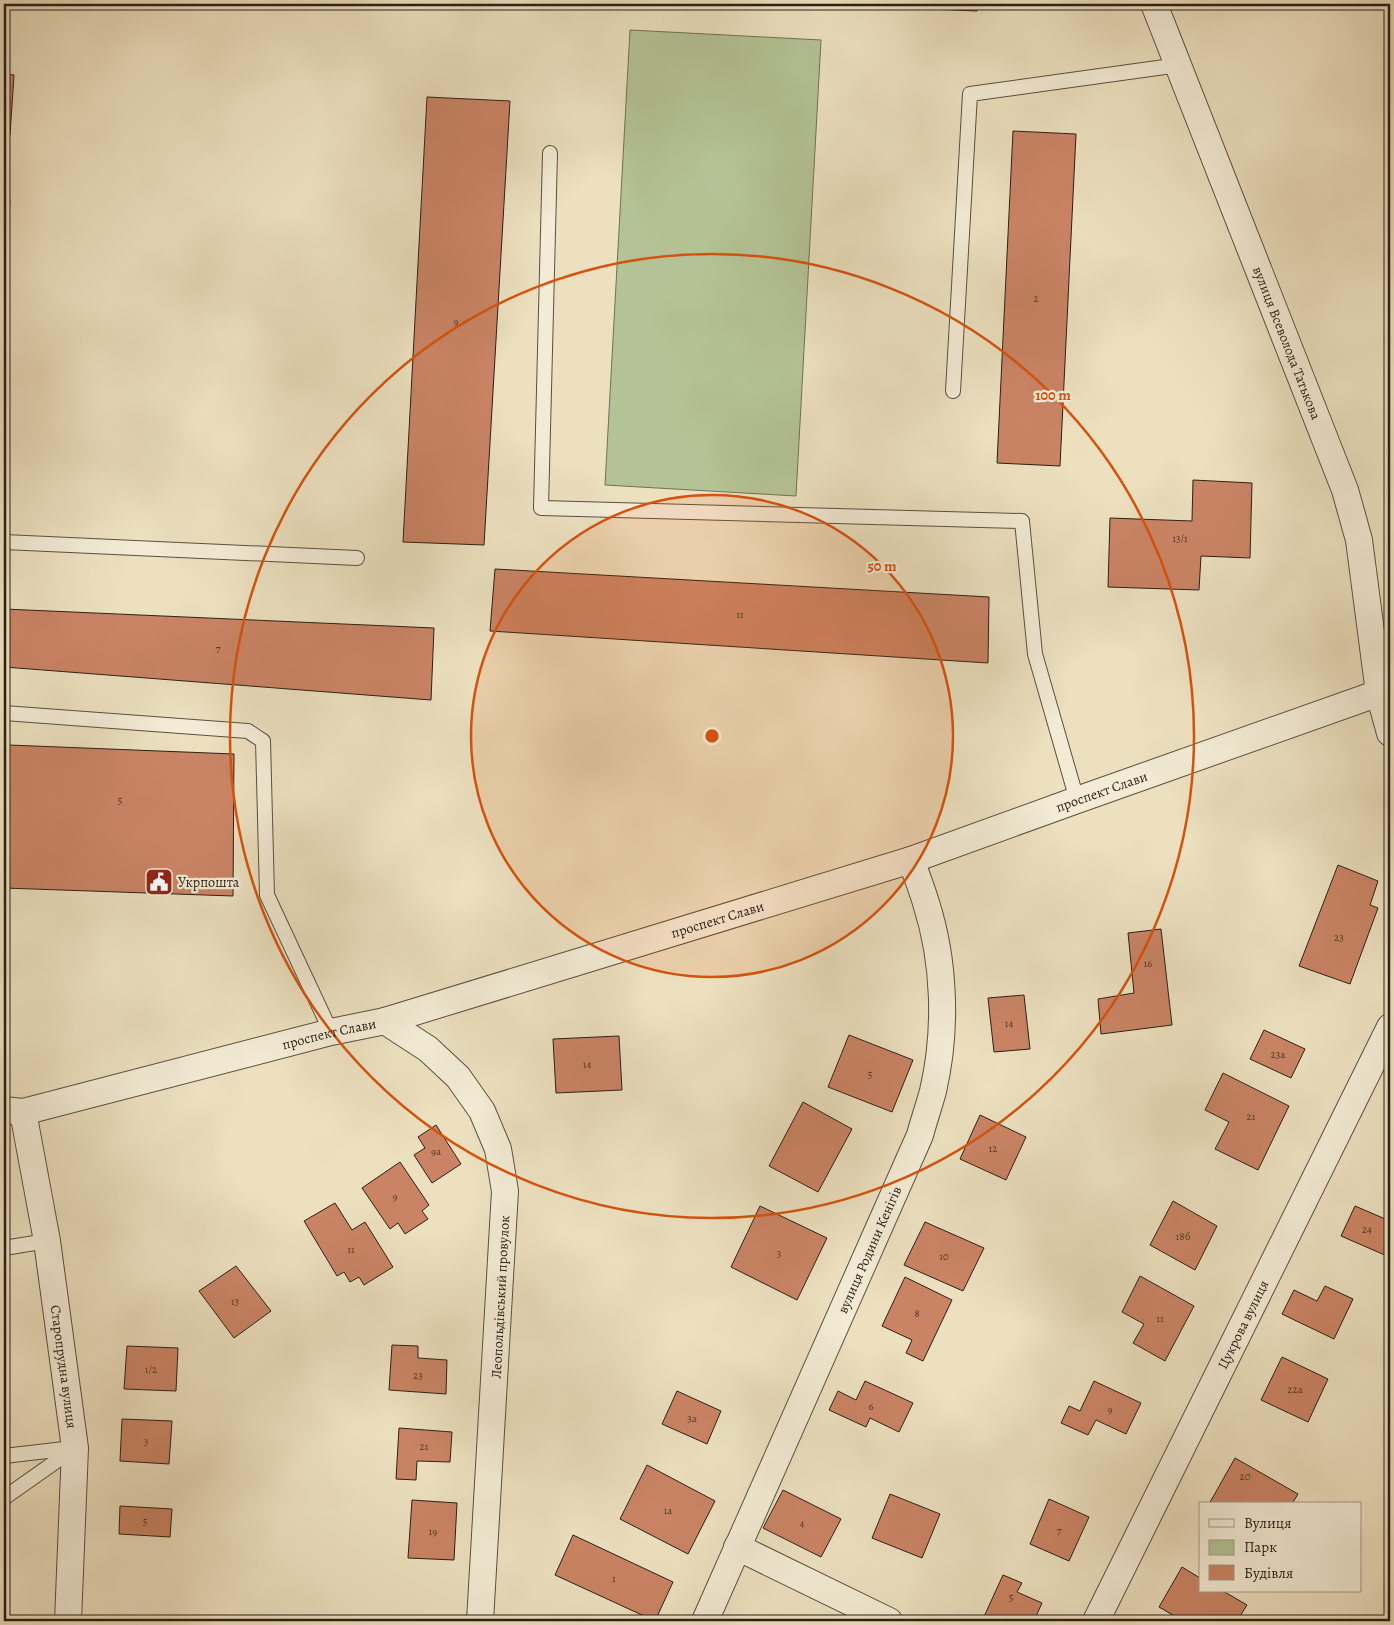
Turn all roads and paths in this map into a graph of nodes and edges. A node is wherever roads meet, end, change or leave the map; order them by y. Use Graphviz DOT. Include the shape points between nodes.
graph roads {
  1 [pos="1154,4"];
  2 [pos="1179,65"];
  3 [pos="550,153"];
  4 [pos="953,391"];
  5 [pos="4,542"];
  6 [pos="357,558"];
  7 [pos="1379,693"];
  8 [pos="4,713"];
  9 [pos="1390,733"];
  10 [pos="1077,800"];
  11 [pos="910,860"];
  12 [pos="386,1021"];
  13 [pos="1390,1027"];
  14 [pos="331,1032"];
  15 [pos="14,1111"];
  16 [pos="47,1241"];
  17 [pos="4,1248"];
  18 [pos="75,1448"];
  19 [pos="4,1456"];
  20 [pos="4,1498"];
  21 [pos="737,1548"];
  22 [pos="68,1621"];
  23 [pos="480,1621"];
  24 [pos="705,1621"];
  25 [pos="889,1621"];
  26 [pos="1096,1621"];
  1 -- 2 [label="street, вулиця Всеволода Татькова"];
  2 -- 4 [label="lane" via="970,94"];
  2 -- 7 [label="street, вулиця Всеволода Татькова" via="1345,490 1359,540"];
  3 -- 10 [label="lane" via="541,508 1022,521 1035,654"];
  5 -- 6 [label="lane"];
  7 -- 9 [label="street"];
  7 -- 10 [label="street, проспект Слави"];
  8 -- 14 [label="lane" via="248,731 263,741 267,895"];
  10 -- 11 [label="street, проспект Слави"];
  11 -- 12 [label="street, проспект Слави"];
  11 -- 21 [label="street, вулиця Родини Кенігів" via="927,904 938,950 942,996 940,1044 933,1090 920,1135"];
  12 -- 14 [label="street, проспект Слави"];
  12 -- 23 [label="street, Леопольдівський провулок" via="428,1048 458,1077 482,1111 498,1149 506,1191"];
  13 -- 26 [label="street, Цукрова вулиця"];
  14 -- 15 [label="street, проспект Слави"];
  15 -- 16 [label="street, Старопрудна вулиця"];
  16 -- 17 [label="lane"];
  16 -- 18 [label="street, Старопрудна вулиця"];
  18 -- 19 [label="lane"];
  18 -- 20 [label="lane"];
  18 -- 22 [label="street, Старопрудна вулиця"];
  21 -- 24 [label="street, вулиця Родини Кенігів"];
  21 -- 25 [label="street"];
}
